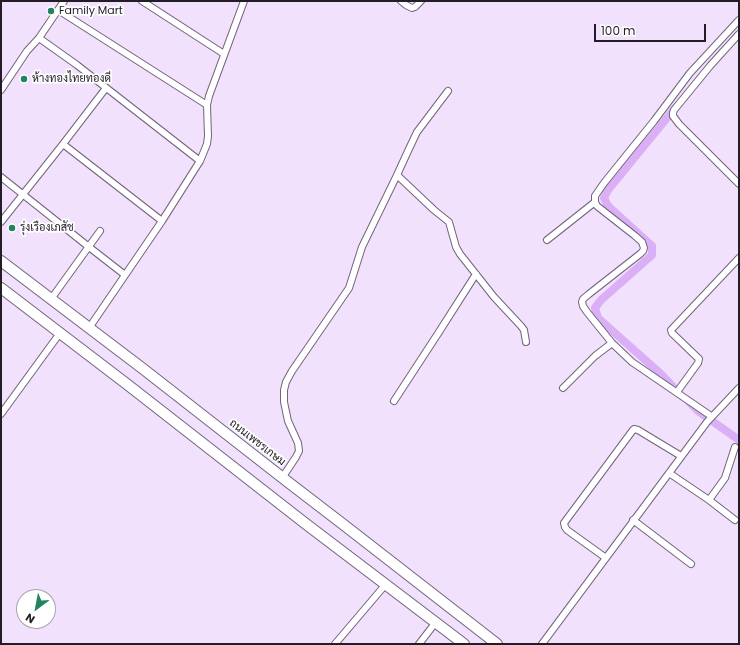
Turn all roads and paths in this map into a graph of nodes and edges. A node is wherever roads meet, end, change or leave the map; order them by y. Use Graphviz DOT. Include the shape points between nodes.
graph roads {
  1 [pos="64,1"];
  2 [pos="142,1"];
  3 [pos="401,1"];
  4 [pos="421,1"];
  5 [pos="242,2"];
  6 [pos="58,10"];
  7 [pos="739,20"];
  8 [pos="739,34"];
  9 [pos="39,38"];
  10 [pos="224,54"];
  11 [pos="106,88"];
  12 [pos="1,90"];
  13 [pos="448,91"];
  14 [pos="207,105"];
  15 [pos="63,144"];
  16 [pos="200,161"];
  17 [pos="397,175"];
  18 [pos="1,177"];
  19 [pos="739,184"];
  20 [pos="23,194"];
  21 [pos="595,202"];
  22 [pos="162,220"];
  23 [pos="1,222"];
  24 [pos="100,231"];
  25 [pos="547,240"];
  26 [pos="89,247"];
  27 [pos="739,258"];
  28 [pos="1,261"];
  29 [pos="476,274"];
  30 [pos="125,275"];
  31 [pos="1,288"];
  32 [pos="51,299"];
  33 [pos="89,328"];
  34 [pos="60,333"];
  35 [pos="526,342"];
  36 [pos="612,343"];
  37 [pos="563,388"];
  38 [pos="739,388"];
  39 [pos="677,392"];
  40 [pos="394,401"];
  41 [pos="1,414"];
  42 [pos="709,418"];
  43 [pos="735,447"];
  44 [pos="682,456"];
  45 [pos="669,473"];
  46 [pos="282,478"];
  47 [pos="709,500"];
  48 [pos="633,520"];
  49 [pos="735,520"];
  50 [pos="606,558"];
  51 [pos="691,564"];
  52 [pos="386,584"];
  53 [pos="436,622"];
  54 [pos="335,644"];
  55 [pos="419,644"];
  56 [pos="464,644"];
  57 [pos="497,644"];
  58 [pos="542,644"];
  1 -- 6 [label="street"];
  2 -- 10 [label="street"];
  3 -- 4 [label="street" via="412,8"];
  5 -- 10 [label="street"];
  6 -- 9 [label="street"];
  6 -- 14 [label="street"];
  7 -- 21 [label="street" via="690,73 597,193"];
  8 -- 19 [label="street" via="673,113 679,124"];
  9 -- 11 [label="street"];
  9 -- 12 [label="street" via="27,51"];
  10 -- 14 [label="street"];
  11 -- 15 [label="street"];
  11 -- 16 [label="street"];
  13 -- 17 [label="street" via="417,132"];
  14 -- 16 [label="street" via="207,144"];
  15 -- 20 [label="street"];
  15 -- 22 [label="street"];
  16 -- 22 [label="street"];
  17 -- 29 [label="street" via="449,222 456,247"];
  17 -- 46 [label="street" via="362,247 349,288 286,382 284,402 299,451"];
  18 -- 20 [label="street"];
  20 -- 23 [label="street"];
  20 -- 26 [label="street"];
  21 -- 25 [label="street"];
  21 -- 36 [label="street" via="642,242 644,248 640,254 583,299 583,306"];
  22 -- 30 [label="street"];
  24 -- 26 [label="street"];
  26 -- 30 [label="street"];
  26 -- 32 [label="street"];
  27 -- 39 [label="street" via="671,330 699,359"];
  28 -- 32 [label="main road, ถนนเพชรเกษม"];
  29 -- 35 [label="street" via="524,330"];
  29 -- 40 [label="street"];
  30 -- 33 [label="street"];
  31 -- 34 [label="main road"];
  32 -- 33 [label="main road, ถนนเพชรเกษม"];
  33 -- 46 [label="main road, ถนนเพชรเกษม"];
  34 -- 41 [label="street"];
  34 -- 52 [label="main road"];
  36 -- 37 [label="street"];
  36 -- 39 [label="street" via="632,362"];
  38 -- 42 [label="street"];
  39 -- 42 [label="street"];
  42 -- 44 [label="street"];
  43 -- 47 [label="street" via="725,478"];
  44 -- 45 [label="street"];
  44 -- 50 [label="street" via="638,430 633,430 564,524 567,530"];
  45 -- 47 [label="street"];
  45 -- 48 [label="street"];
  46 -- 57 [label="main road, ถนนเพชรเกษม"];
  47 -- 49 [label="street"];
  48 -- 50 [label="street"];
  48 -- 51 [label="street"];
  50 -- 58 [label="street"];
  52 -- 53 [label="main road"];
  52 -- 54 [label="street"];
  53 -- 55 [label="street"];
  53 -- 56 [label="main road"];
}
